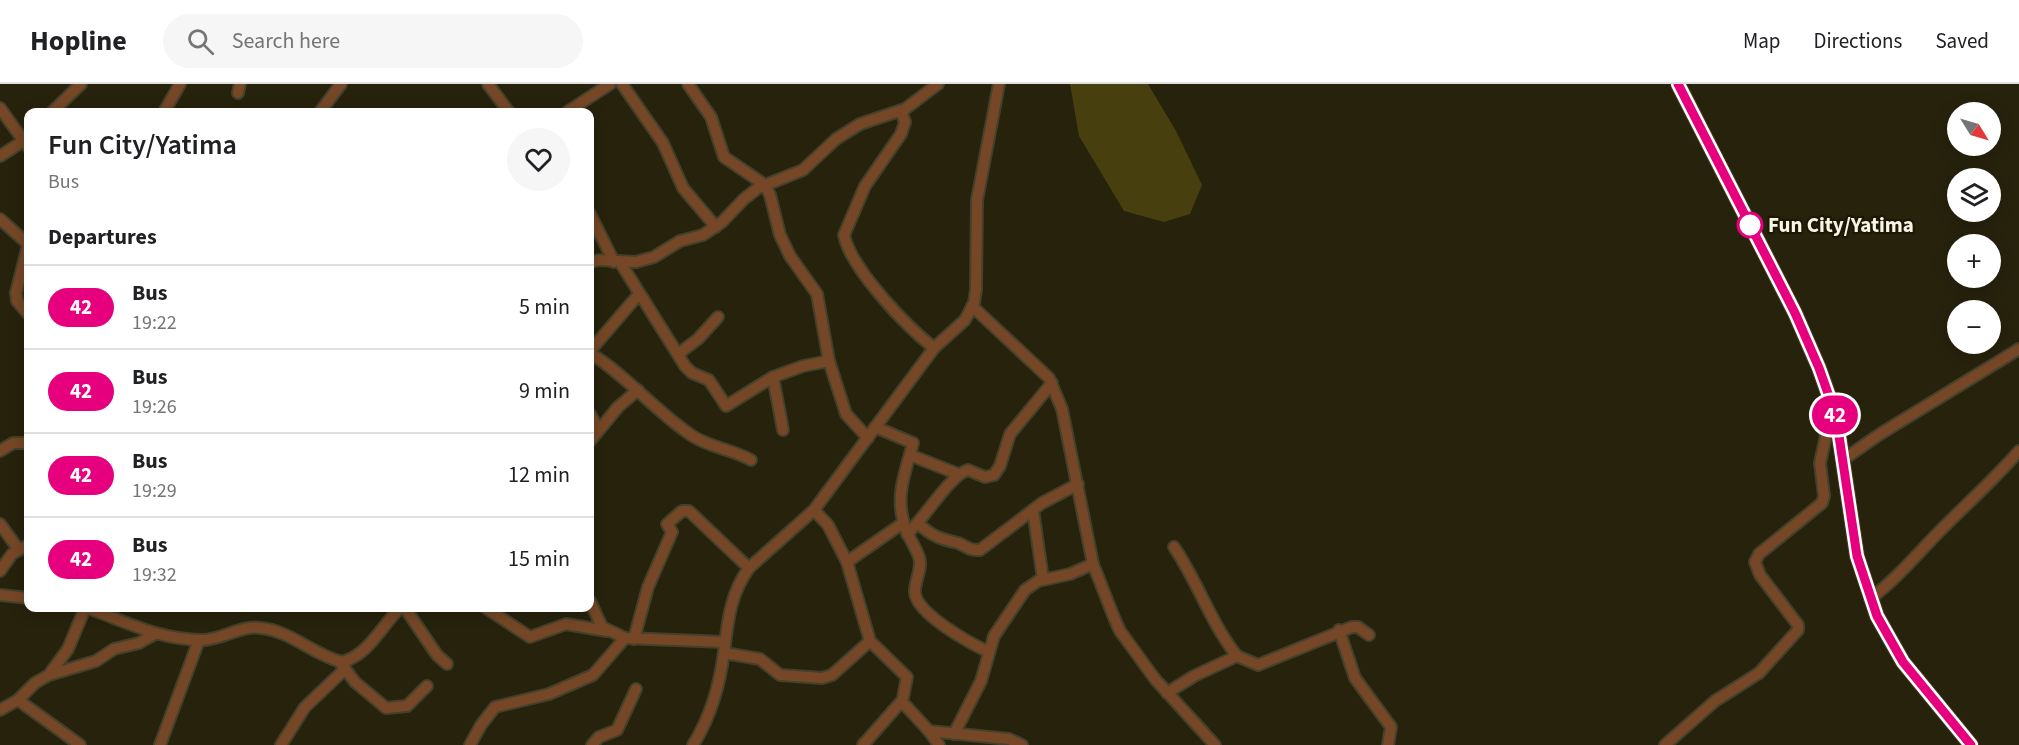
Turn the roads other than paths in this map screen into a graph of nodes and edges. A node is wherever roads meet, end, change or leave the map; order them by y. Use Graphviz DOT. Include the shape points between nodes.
graph roads {
  1 [pos="81,84"];
  2 [pos="180,84"];
  3 [pos="341,84"];
  4 [pos="488,84"];
  5 [pos="610,84"];
  6 [pos="622,84"];
  7 [pos="688,84"];
  8 [pos="938,84"];
  9 [pos="999,84"];
  10 [pos="1678,84"];
  11 [pos="0,108"];
  12 [pos="56,108"];
  13 [pos="166,108"];
  14 [pos="323,108"];
  15 [pos="506,108"];
  16 [pos="573,108"];
  17 [pos="901,111"];
  18 [pos="24,138"];
  19 [pos="24,144"];
  20 [pos="0,156"];
  21 [pos="765,185"];
  22 [pos="0,219"];
  23 [pos="594,221"];
  24 [pos="717,227"];
  25 [pos="24,241"];
  26 [pos="24,261"];
  27 [pos="594,261"];
  28 [pos="617,262"];
  29 [pos="639,294"];
  30 [pos="972,306"];
  31 [pos="24,309"];
  32 [pos="718,317"];
  33 [pos="594,347"];
  34 [pos="934,348"];
  35 [pos="2019,349"];
  36 [pos="678,354"];
  37 [pos="594,355"];
  38 [pos="828,361"];
  39 [pos="773,377"];
  40 [pos="1052,383"];
  41 [pos="638,390"];
  42 [pos="1832,408"];
  43 [pos="875,427"];
  44 [pos="783,430"];
  45 [pos="594,436"];
  46 [pos="868,438"];
  47 [pos="24,443"];
  48 [pos="0,451"];
  49 [pos="2019,451"];
  50 [pos="910,455"];
  51 [pos="1844,459"];
  52 [pos="751,460"];
  53 [pos="958,474"];
  54 [pos="1078,484"];
  55 [pos="814,510"];
  56 [pos="1033,510"];
  57 [pos="0,524"];
  58 [pos="918,524"];
  59 [pos="905,529"];
  60 [pos="1174,547"];
  61 [pos="24,548"];
  62 [pos="847,562"];
  63 [pos="1093,564"];
  64 [pos="749,568"];
  65 [pos="0,571"];
  66 [pos="1043,579"];
  67 [pos="0,595"];
  68 [pos="24,598"];
  69 [pos="1870,599"];
  70 [pos="594,611"];
  71 [pos="84,612"];
  72 [pos="96,612"];
  73 [pos="397,612"];
  74 [pos="408,612"];
  75 [pos="492,612"];
  76 [pos="1339,630"];
  77 [pos="607,631"];
  78 [pos="155,633"];
  79 [pos="1369,635"];
  80 [pos="629,638"];
  81 [pos="199,640"];
  82 [pos="870,641"];
  83 [pos="725,647"];
  84 [pos="989,652"];
  85 [pos="1237,656"];
  86 [pos="447,664"];
  87 [pos="342,665"];
  88 [pos="49,675"];
  89 [pos="427,686"];
  90 [pos="636,689"];
  91 [pos="1167,693"];
  92 [pos="18,700"];
  93 [pos="902,703"];
  94 [pos="0,710"];
  95 [pos="929,731"];
  96 [pos="954,734"];
  97 [pos="80,745"];
  98 [pos="160,745"];
  99 [pos="281,745"];
  100 [pos="470,745"];
  101 [pos="592,745"];
  102 [pos="696,745"];
  103 [pos="862,745"];
  104 [pos="939,745"];
  105 [pos="1022,745"];
  106 [pos="1215,745"];
  107 [pos="1388,745"];
  108 [pos="1665,745"];
  109 [pos="1971,745"];
  1 -- 12 [label="street"];
  2 -- 13 [label="street"];
  3 -- 14 [label="street"];
  4 -- 15 [label="street"];
  5 -- 16 [label="street"];
  6 -- 24 [label="street" via="663,143 683,189"];
  7 -- 21 [label="street" via="711,117 724,157"];
  8 -- 17 [label="street"];
  9 -- 30 [label="street" via="976,200 976,290"];
  10 -- 42 [label="main road" via="1795,313"];
  11 -- 18 [label="street"];
  17 -- 21 [label="street" via="856,126 803,170"];
  17 -- 34 [label="street" via="905,122 900,134 865,186 844,235 856,261 893,312"];
  19 -- 20 [label="street"];
  21 -- 24 [label="street" via="744,199"];
  21 -- 38 [label="street" via="790,256 817,294"];
  22 -- 25 [label="street"];
  23 -- 28 [label="street"];
  24 -- 28 [label="street" via="680,241 654,257"];
  26 -- 31 [label="street" via="16,293"];
  27 -- 28 [label="street"];
  28 -- 29 [label="street"];
  29 -- 33 [label="street"];
  29 -- 36 [label="street"];
  30 -- 34 [label="street" via="965,320"];
  30 -- 40 [label="street"];
  32 -- 36 [label="street"];
  34 -- 43 [label="street"];
  35 -- 51 [label="street"];
  36 -- 39 [label="street" via="688,370 710,382 728,406"];
  37 -- 41 [label="street"];
  38 -- 39 [label="street"];
  38 -- 46 [label="street" via="847,417"];
  39 -- 44 [label="street"];
  40 -- 53 [label="street" via="1010,434 1000,466 993,475 985,477 968,470"];
  40 -- 54 [label="street" via="1062,409"];
  41 -- 45 [label="street"];
  41 -- 52 [label="street" via="700,441"];
  42 -- 51 [label="main road"];
  42 -- 108 [label="street" via="1821,452 1822,503 1759,554 1755,562 1798,630 1759,673 1715,701"];
  43 -- 46 [label="street"];
  43 -- 50 [label="street" via="912,441"];
  46 -- 55 [label="street"];
  47 -- 48 [label="street" via="13,443"];
  49 -- 69 [label="street" via="1989,486"];
  50 -- 53 [label="street"];
  50 -- 59 [label="street" via="900,492"];
  51 -- 69 [label="main road" via="1857,556"];
  53 -- 58 [label="street"];
  54 -- 56 [label="street"];
  54 -- 63 [label="street"];
  55 -- 62 [label="street" via="828,525"];
  55 -- 64 [label="street"];
  56 -- 58 [label="street" via="980,550 969,550 932,536"];
  56 -- 66 [label="street"];
  57 -- 61 [label="street"];
  58 -- 59 [label="street"];
  59 -- 62 [label="street"];
  59 -- 84 [label="street" via="920,561 917,602 939,622"];
  60 -- 85 [label="street" via="1193,576 1202,602"];
  61 -- 65 [label="street" via="12,554"];
  62 -- 82 [label="street"];
  63 -- 66 [label="street"];
  63 -- 91 [label="street" via="1120,631"];
  64 -- 80 [label="street" via="689,511 682,511 667,524 672,532"];
  64 -- 83 [label="street" via="736,588"];
  66 -- 84 [label="street" via="1020,596 999,627"];
  67 -- 68 [label="street"];
  69 -- 109 [label="main road" via="1903,662"];
  70 -- 77 [label="street"];
  71 -- 88 [label="street" via="68,649"];
  72 -- 78 [label="street"];
  73 -- 87 [label="street" via="376,637"];
  74 -- 86 [label="street"];
  75 -- 77 [label="street" via="530,637 566,624"];
  76 -- 79 [label="street" via="1355,627"];
  76 -- 85 [label="street" via="1258,665"];
  76 -- 107 [label="street" via="1355,678 1391,727"];
  77 -- 80 [label="street"];
  78 -- 81 [label="street"];
  78 -- 88 [label="street" via="139,643 114,649 96,661"];
  80 -- 83 [label="street"];
  80 -- 100 [label="street" via="592,675 549,694 495,707"];
  81 -- 87 [label="street" via="264,628 297,640"];
  81 -- 98 [label="street"];
  82 -- 83 [label="street" via="832,675 822,678 780,675 760,659"];
  82 -- 93 [label="street" via="907,677"];
  83 -- 102 [label="street"];
  84 -- 96 [label="street" via="981,681"];
  85 -- 91 [label="street"];
  87 -- 89 [label="street" via="386,708 407,706"];
  87 -- 99 [label="street" via="305,707"];
  88 -- 92 [label="street"];
  90 -- 101 [label="street" via="616,730 599,737"];
  91 -- 106 [label="street"];
  92 -- 94 [label="street"];
  92 -- 97 [label="street"];
  93 -- 95 [label="street"];
  93 -- 103 [label="street"];
  95 -- 96 [label="street"];
  95 -- 104 [label="street"];
  96 -- 105 [label="street" via="1010,739"];
}
